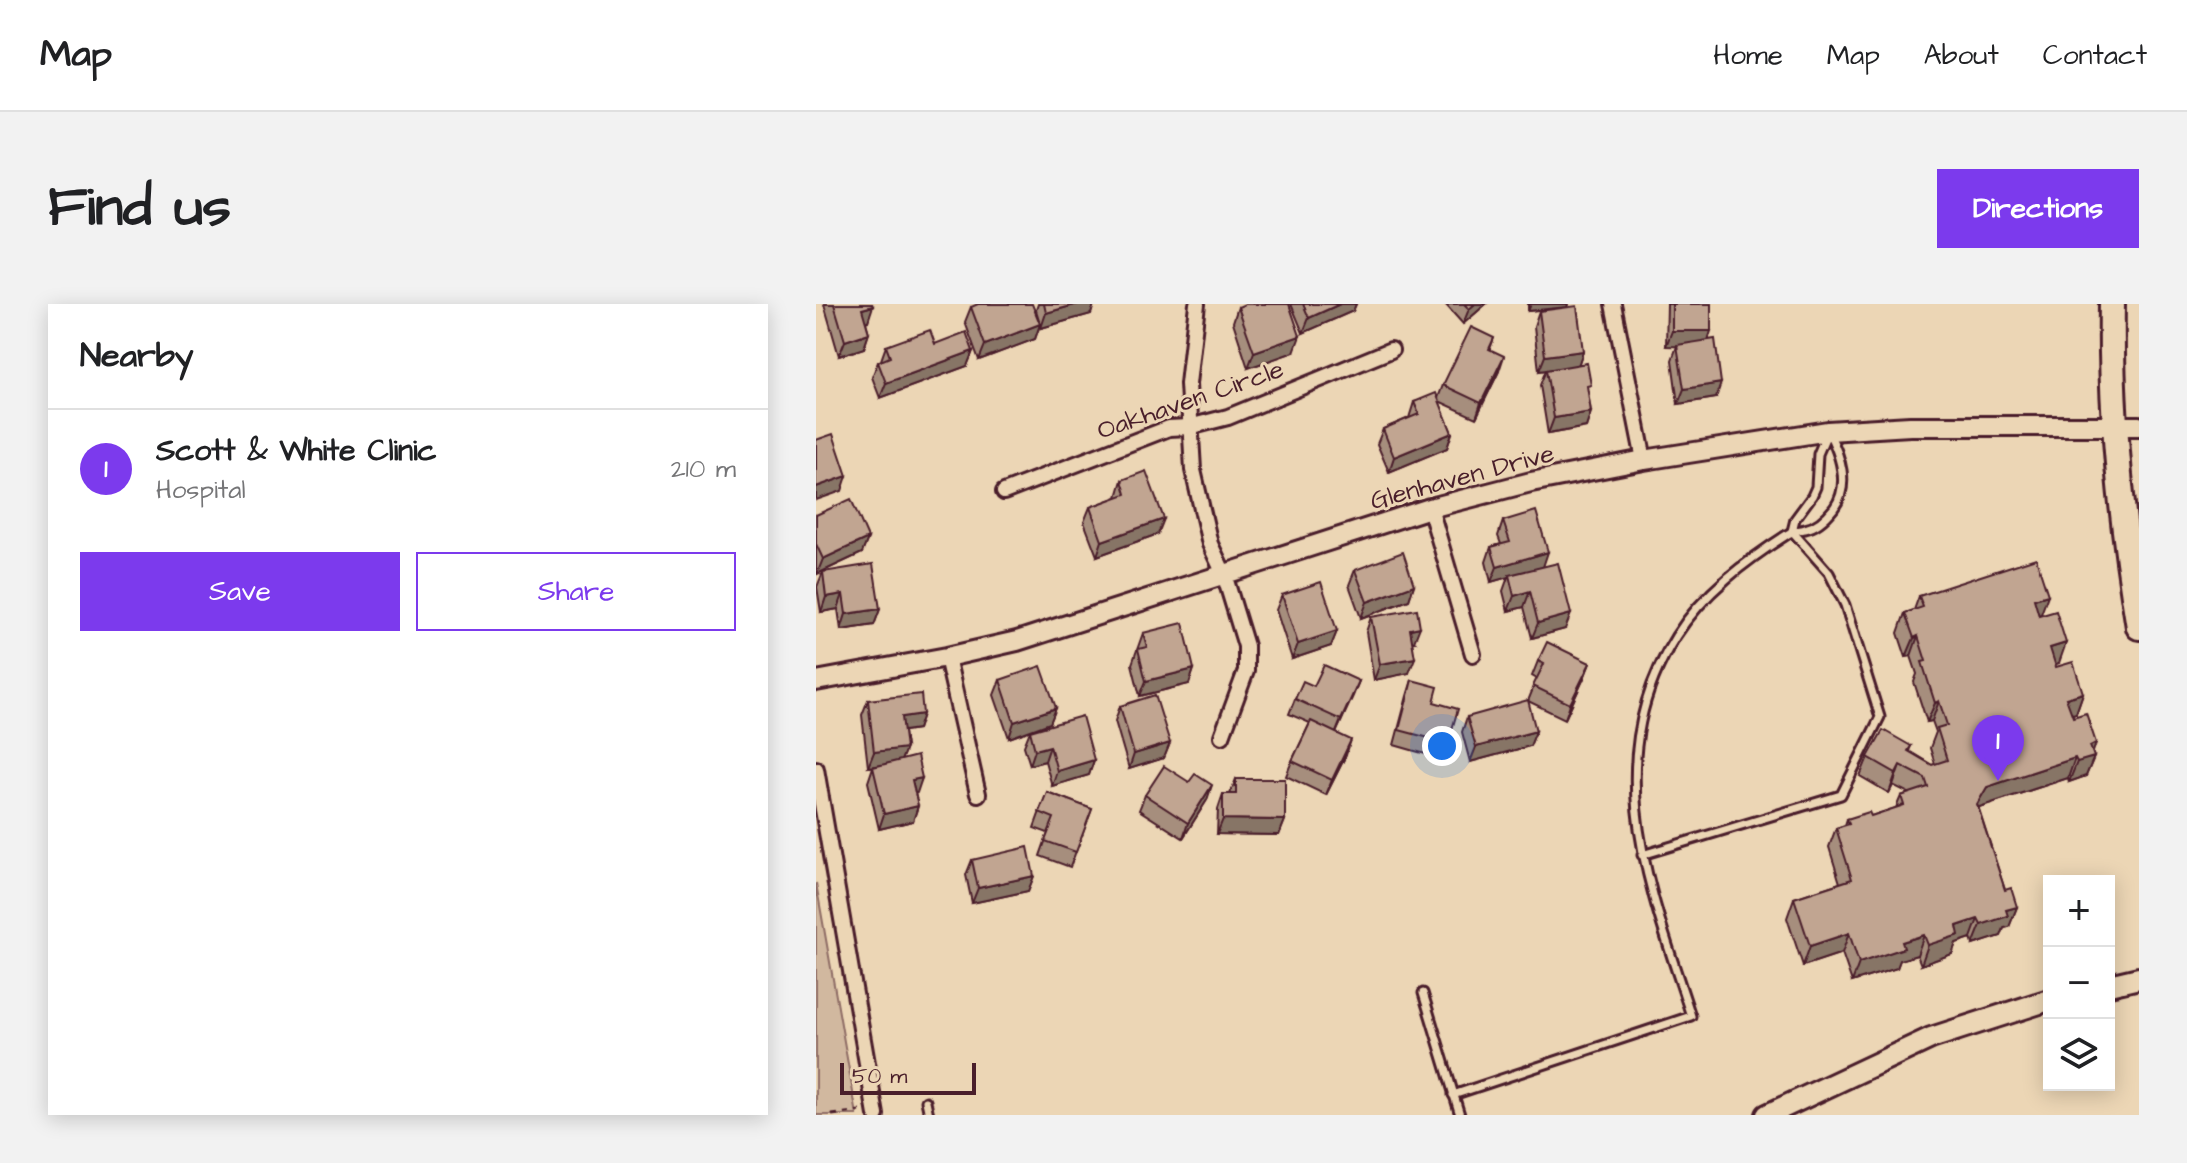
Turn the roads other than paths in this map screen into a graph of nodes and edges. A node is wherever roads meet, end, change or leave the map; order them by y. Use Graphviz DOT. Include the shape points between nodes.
graph roads {
  1 [pos="1197,304"];
  2 [pos="1613,304"];
  3 [pos="2112,304"];
  4 [pos="1391,350"];
  5 [pos="2139,426"];
  6 [pos="1189,427"];
  7 [pos="2113,427"];
  8 [pos="1828,431"];
  9 [pos="1644,460"];
  10 [pos="1004,492"];
  11 [pos="1430,508"];
  12 [pos="1792,531"];
  13 [pos="1224,574"];
  14 [pos="2139,627"];
  15 [pos="1473,654"];
  16 [pos="947,657"];
  17 [pos="816,681"];
  18 [pos="1222,736"];
  19 [pos="816,769"];
  20 [pos="978,794"];
  21 [pos="1642,855"];
  22 [pos="2139,978"];
  23 [pos="2115,984"];
  24 [pos="1423,993"];
  25 [pos="2043,1002"];
  26 [pos="1453,1095"];
  27 [pos="926,1101"];
  28 [pos="876,1113"];
  29 [pos="929,1115"];
  30 [pos="1460,1115"];
  31 [pos="1767,1115"];
  1 -- 6 [label="street"];
  2 -- 9 [label="street"];
  3 -- 7 [label="main road"];
  4 -- 6 [label="street, Oakhaven Circle" via="1228,417"];
  5 -- 7 [label="street, Glenhaven Drive"];
  6 -- 10 [label="street, Oakhaven Circle" via="1169,428"];
  6 -- 13 [label="street" via="1203,517"];
  7 -- 8 [label="street, Glenhaven Drive" via="1940,425"];
  7 -- 14 [label="main road"];
  8 -- 9 [label="street, Glenhaven Drive"];
  8 -- 12 [label="lane" via="1818,454 1816,487"];
  8 -- 12 [label="lane" via="1840,454 1840,496 1815,526"];
  9 -- 11 [label="street, Glenhaven Drive"];
  11 -- 13 [label="street, Glenhaven Drive"];
  11 -- 15 [label="street"];
  12 -- 21 [label="lane" via="1694,611 1650,684 1635,750"];
  12 -- 21 [label="lane" via="1829,573 1845,605 1880,717 1841,795"];
  13 -- 16 [label="street, Glenhaven Drive" via="1017,641"];
  13 -- 18 [label="street" via="1246,646 1246,671"];
  16 -- 17 [label="street, Glenhaven Drive"];
  16 -- 20 [label="street"];
  19 -- 28 [label="street"];
  21 -- 26 [label="lane" via="1691,1016"];
  22 -- 23 [label="main road"];
  24 -- 26 [label="lane"];
  25 -- 31 [label="main road" via="1931,1038"];
  26 -- 30 [label="lane"];
  27 -- 29 [label="lane"];
}
